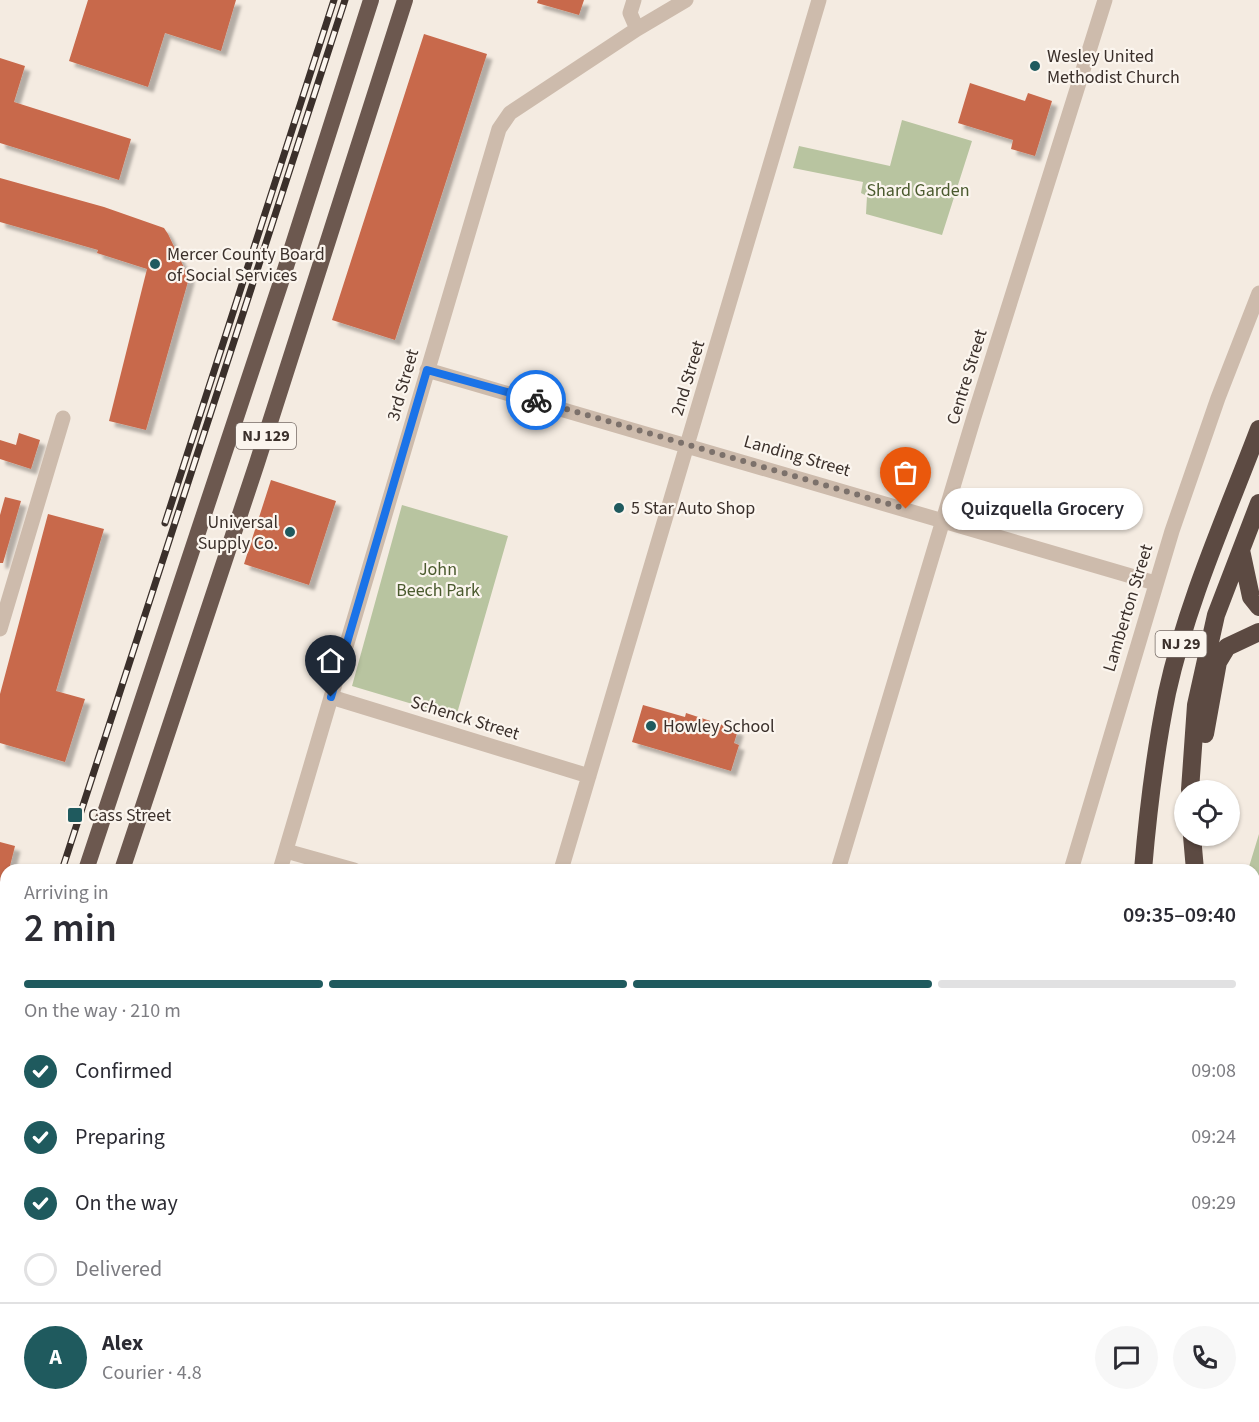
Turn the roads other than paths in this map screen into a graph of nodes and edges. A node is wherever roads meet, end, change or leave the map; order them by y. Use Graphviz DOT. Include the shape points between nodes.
graph roads {
  1 [pos="371,0"];
  2 [pos="405,0"];
  3 [pos="634,0"];
  4 [pos="686,0"];
  5 [pos="819,0"];
  6 [pos="1105,0"];
  7 [pos="637,29"];
  8 [pos="1259,293"];
  9 [pos="427,370"];
  10 [pos="63,418"];
  11 [pos="1259,429"];
  12 [pos="688,445"];
  13 [pos="1259,502"];
  14 [pos="944,520"];
  15 [pos="1241,550"];
  16 [pos="1155,583"];
  17 [pos="4,598"];
  18 [pos="1259,607"];
  19 [pos="0,629"];
  20 [pos="1259,632"];
  21 [pos="331,697"];
  22 [pos="589,776"];
  23 [pos="1190,780"];
  24 [pos="1191,780"];
  25 [pos="1193,846"];
  26 [pos="286,851"];
  27 [pos="88,864"];
  28 [pos="124,864"];
  29 [pos="282,864"];
  30 [pos="333,864"];
  31 [pos="563,864"];
  32 [pos="840,864"];
  33 [pos="1073,864"];
  34 [pos="1144,864"];
  35 [pos="1194,864"];
  1 -- 27 [label="highway, NJ 129"];
  2 -- 28 [label="highway, NJ 129"];
  3 -- 7 [label="street" via="630,13"];
  4 -- 7 [label="street, 3rd Street"];
  5 -- 12 [label="street, 2nd Street"];
  6 -- 14 [label="street, Centre Street"];
  7 -- 9 [label="street, 3rd Street" via="510,113 504,121"];
  8 -- 16 [label="street, Lamberton Street" via="1218,398"];
  9 -- 12 [label="street, Landing Street"];
  9 -- 21 [label="street, 3rd Street"];
  10 -- 17 [label="street"];
  11 -- 34 [label="highway, NJ 29" via="1193,603 1168,691 1150,789"];
  12 -- 14 [label="street, Landing Street"];
  12 -- 22 [label="street, 2nd Street"];
  13 -- 15 [label="highway, NJ 29"];
  14 -- 16 [label="street, Landing Street"];
  14 -- 32 [label="street, Centre Street"];
  15 -- 18 [label="highway" via="1251,597"];
  15 -- 23 [label="highway, NJ 29" via="1213,626 1196,705"];
  16 -- 33 [label="street, Lamberton Street"];
  17 -- 19 [label="street"];
  20 -- 24 [label="highway" via="1227,647 1218,662 1204,739"];
  21 -- 22 [label="street, Schenck Street"];
  21 -- 26 [label="street, 3rd Street"];
  22 -- 31 [label="street, 2nd Street"];
  25 -- 35 [label="highway"];
  26 -- 29 [label="street, 3rd Street"];
  26 -- 30 [label="street"];
}
